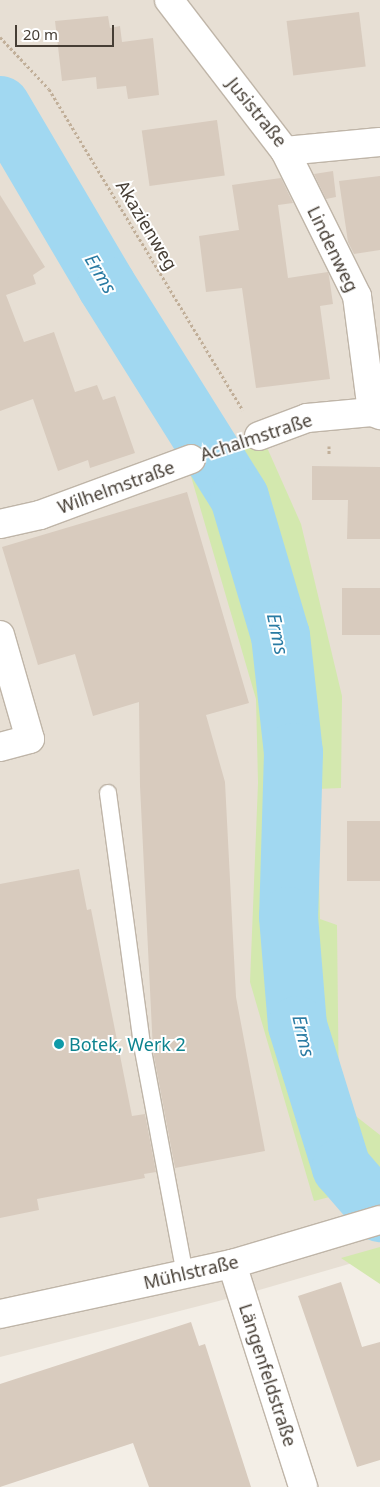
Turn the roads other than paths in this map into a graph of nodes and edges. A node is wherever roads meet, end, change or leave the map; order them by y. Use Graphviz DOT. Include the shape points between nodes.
graph roads {
  1 [pos="169,0"];
  2 [pos="380,142"];
  3 [pos="286,152"];
  4 [pos="376,413"];
  5 [pos="259,436"];
  6 [pos="191,459"];
  7 [pos="0,524"];
  8 [pos="0,635"];
  9 [pos="0,747"];
  10 [pos="108,793"];
  11 [pos="380,1220"];
  12 [pos="232,1264"];
  13 [pos="185,1274"];
  14 [pos="0,1314"];
  15 [pos="303,1487"];
  1 -- 3 [label="street, Jusistraße"];
  2 -- 3 [label="street, Jusistraße"];
  3 -- 4 [label="street, Lindenweg" via="357,296"];
  4 -- 5 [label="street, Achalmstraße" via="306,418"];
  6 -- 7 [label="street, Wilhelmstraße" via="40,515"];
  8 -- 9 [label="street" via="30,739"];
  10 -- 13 [label="lane" via="142,1045"];
  11 -- 12 [label="street, Mühlstraße"];
  12 -- 13 [label="street, Mühlstraße"];
  12 -- 15 [label="street, Längenfeldstraße"];
  13 -- 14 [label="street, Mühlstraße"];
}
